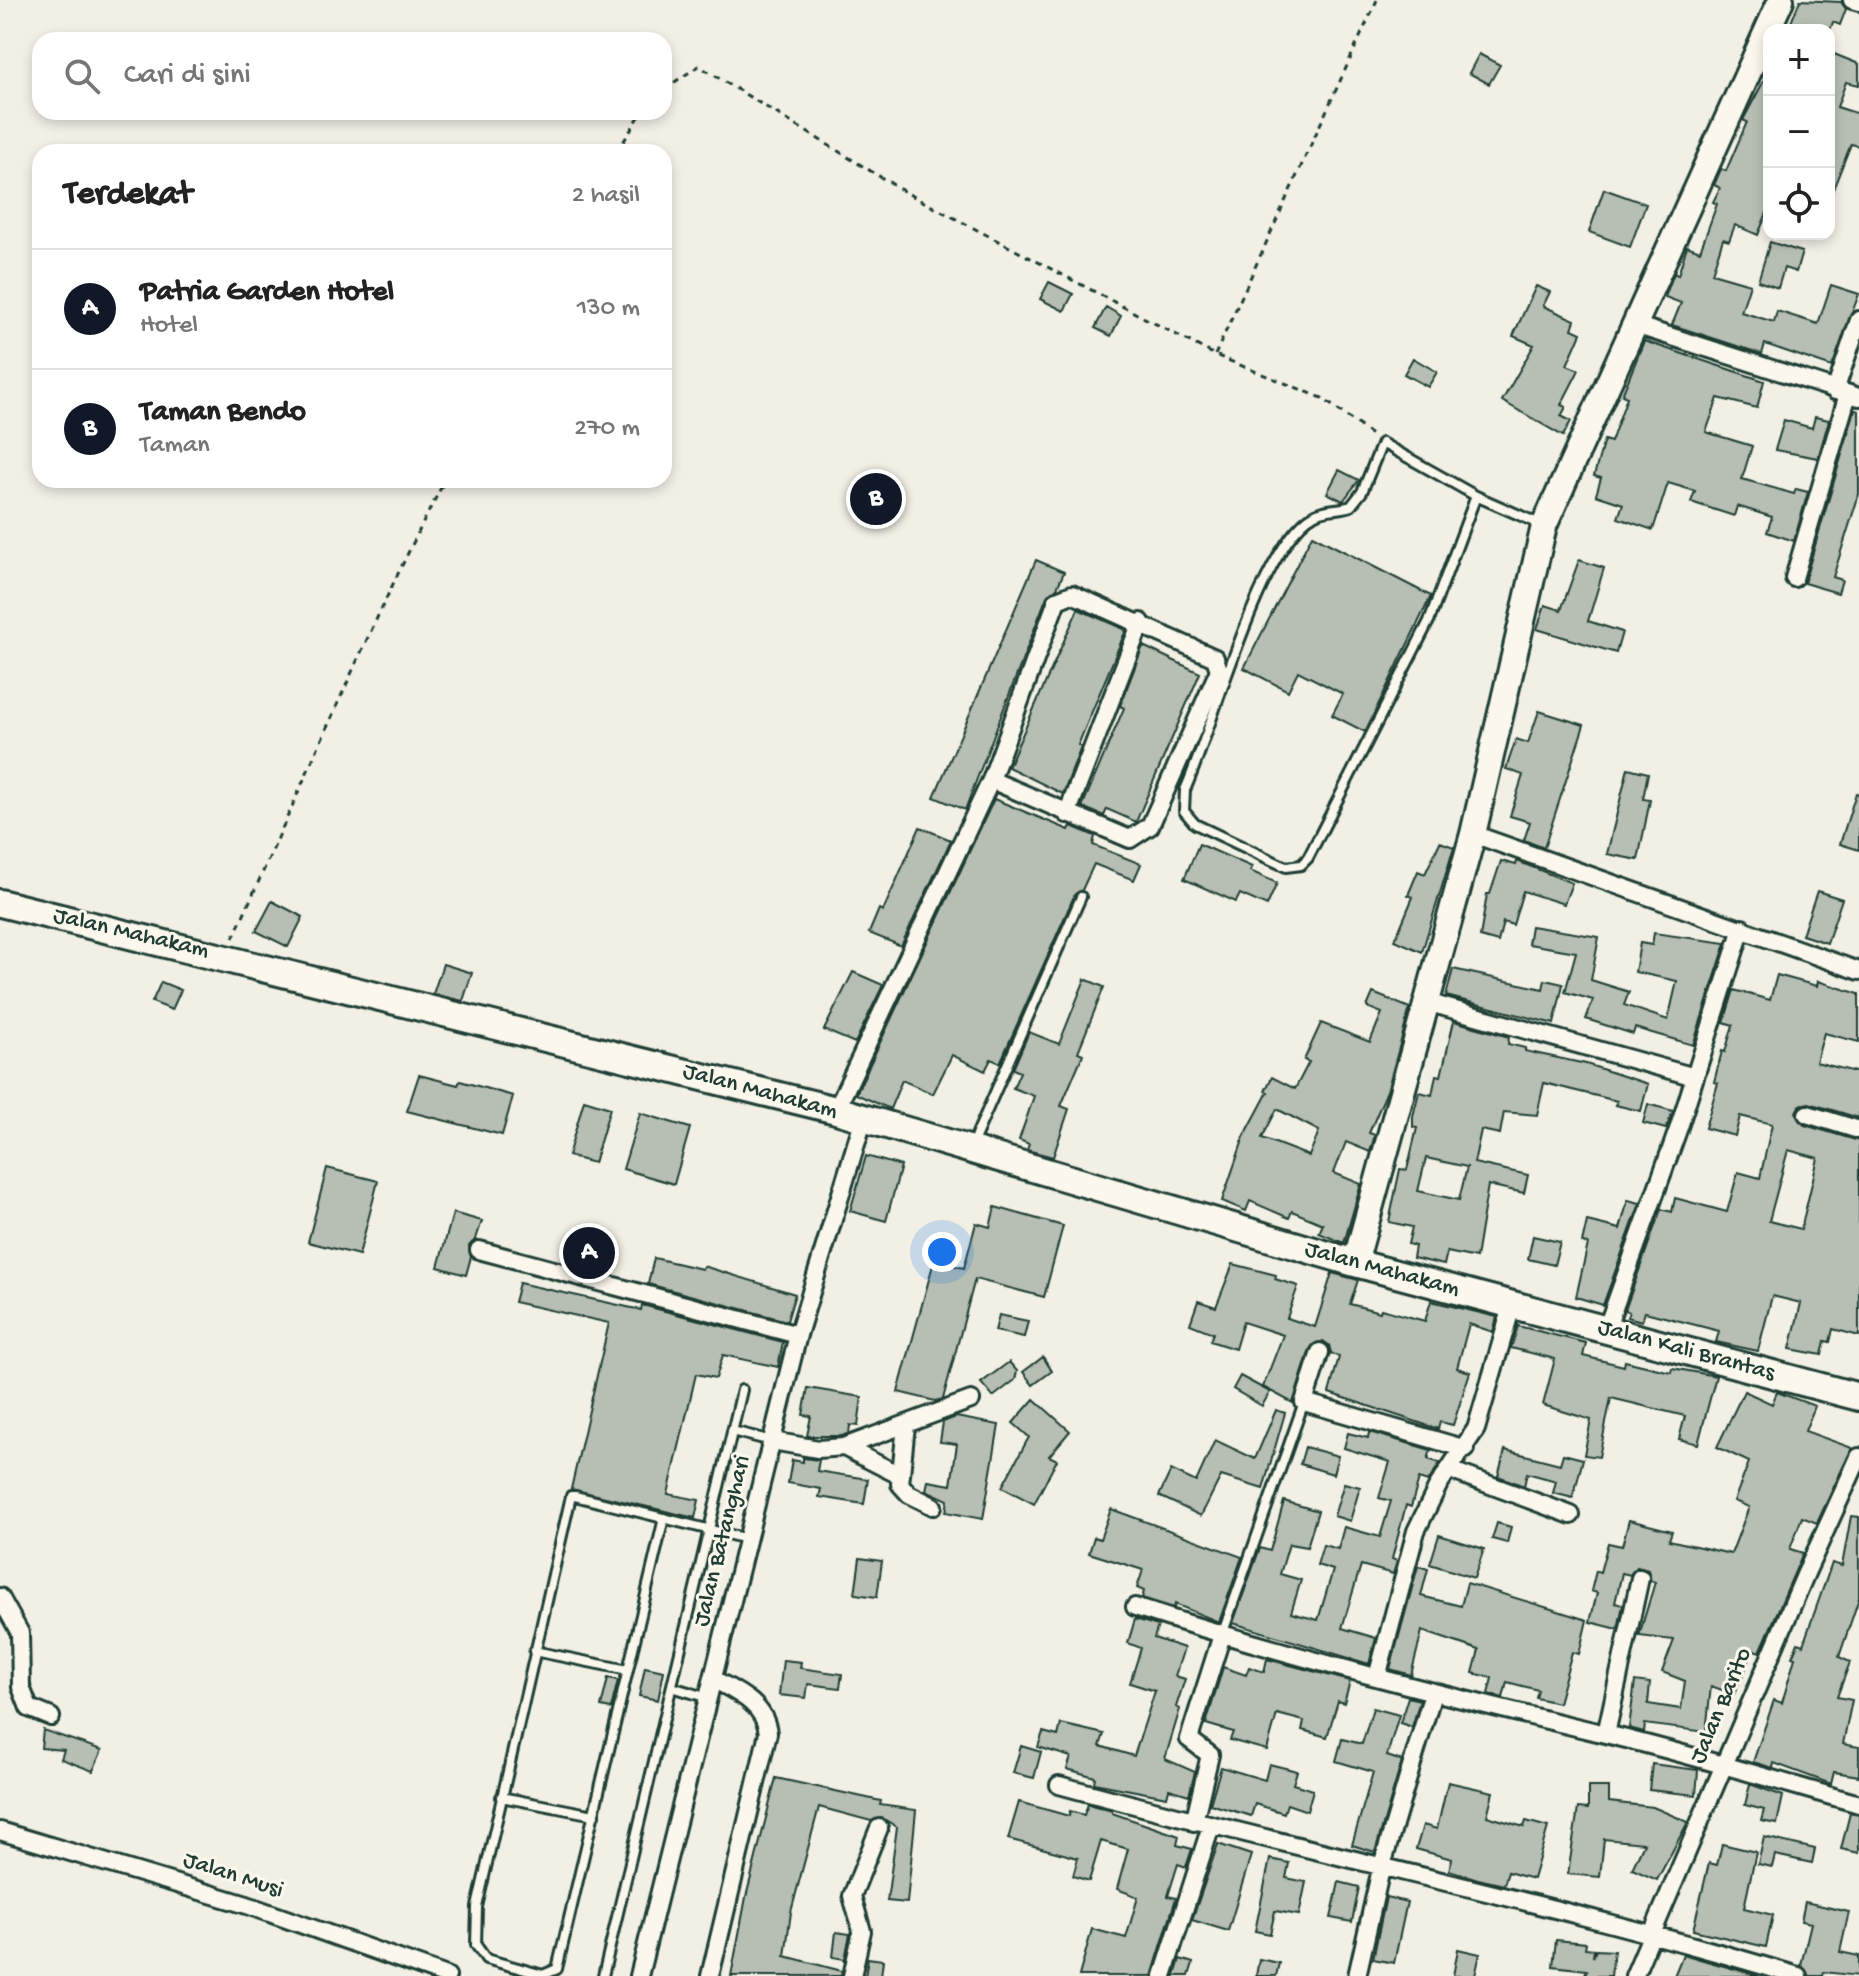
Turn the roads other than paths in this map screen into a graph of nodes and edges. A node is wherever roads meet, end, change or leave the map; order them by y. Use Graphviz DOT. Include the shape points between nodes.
graph roads {
  1 [pos="1781,0"];
  2 [pos="1852,0"];
  3 [pos="1859,2"];
  4 [pos="1859,320"];
  5 [pos="1635,325"];
  6 [pos="1847,394"];
  7 [pos="1476,496"];
  8 [pos="1544,526"];
  9 [pos="1794,578"];
  10 [pos="1141,622"];
  11 [pos="991,780"];
  12 [pos="1067,814"];
  13 [pos="1473,834"];
  14 [pos="1081,897"];
  15 [pos="0,903"];
  16 [pos="1742,928"];
  17 [pos="1859,971"];
  18 [pos="1426,1002"];
  19 [pos="1695,1077"];
  20 [pos="836,1110"];
  21 [pos="1807,1114"];
  22 [pos="863,1121"];
  23 [pos="1859,1130"];
  24 [pos="969,1151"];
  25 [pos="479,1250"];
  26 [pos="1355,1263"];
  27 [pos="1512,1306"];
  28 [pos="1606,1330"];
  29 [pos="798,1335"];
  30 [pos="1320,1352"];
  31 [pos="742,1390"];
  32 [pos="1859,1397"];
  33 [pos="971,1400"];
  34 [pos="1304,1402"];
  35 [pos="906,1425"];
  36 [pos="732,1431"];
  37 [pos="772,1441"];
  38 [pos="844,1447"];
  39 [pos="1466,1449"];
  40 [pos="1859,1457"];
  41 [pos="1450,1470"];
  42 [pos="899,1475"];
  43 [pos="933,1506"];
  44 [pos="1571,1515"];
  45 [pos="664,1518"];
  46 [pos="709,1529"];
  47 [pos="748,1539"];
  48 [pos="1640,1578"];
  49 [pos="0,1597"];
  50 [pos="1135,1607"];
  51 [pos="1222,1635"];
  52 [pos="534,1651"];
  53 [pos="628,1670"];
  54 [pos="1377,1677"];
  55 [pos="713,1679"];
  56 [pos="672,1687"];
  57 [pos="1433,1693"];
  58 [pos="708,1698"];
  59 [pos="51,1717"];
  60 [pos="1606,1734"];
  61 [pos="1723,1766"];
  62 [pos="1059,1785"];
  63 [pos="501,1797"];
  64 [pos="1859,1804"];
  65 [pos="594,1815"];
  66 [pos="1203,1824"];
  67 [pos="879,1828"];
  68 [pos="0,1831"];
  69 [pos="1381,1869"];
  70 [pos="1654,1933"];
  71 [pos="447,1976"];
  72 [pos="603,1976"];
  73 [pos="639,1976"];
  74 [pos="710,1976"];
  75 [pos="852,1976"];
  76 [pos="1163,1976"];
  77 [pos="1357,1976"];
  78 [pos="1634,1976"];
  79 [pos="1798,1976"];
  1 -- 5 [label="street"];
  2 -- 3 [label="street"];
  4 -- 6 [label="street"];
  5 -- 6 [label="street"];
  5 -- 8 [label="street"];
  6 -- 9 [label="street"];
  7 -- 7 [label="lane" via="1429,621 1308,858 1286,867 1195,824 1184,811 1185,790 1270,570 1307,520 1351,506 1382,443"];
  7 -- 8 [label="lane"];
  8 -- 13 [label="street"];
  10 -- 11 [label="street" via="1072,594 1057,600"];
  10 -- 12 [label="street"];
  10 -- 12 [label="street" via="1215,658 1219,670 1150,826 1130,839"];
  11 -- 12 [label="street"];
  11 -- 20 [label="street"];
  13 -- 16 [label="street"];
  13 -- 18 [label="street"];
  14 -- 24 [label="lane"];
  15 -- 20 [label="main road, Jalan Mahakam"];
  16 -- 17 [label="street"];
  16 -- 19 [label="street"];
  18 -- 19 [label="street"];
  18 -- 26 [label="street"];
  19 -- 28 [label="street"];
  20 -- 22 [label="main road, Jalan Mahakam"];
  21 -- 23 [label="street"];
  22 -- 24 [label="main road, Jalan Mahakam"];
  22 -- 29 [label="street, Jalan Batanghari"];
  24 -- 26 [label="main road, Jalan Mahakam"];
  25 -- 29 [label="street"];
  26 -- 27 [label="main road, Jalan Mahakam"];
  27 -- 28 [label="main road, Jalan Kali Brantas"];
  27 -- 39 [label="street" via="1484,1407"];
  28 -- 32 [label="main road, Jalan Kali Brantas"];
  29 -- 37 [label="street, Jalan Batanghari"];
  30 -- 34 [label="street"];
  31 -- 36 [label="lane"];
  33 -- 35 [label="street"];
  34 -- 39 [label="street"];
  34 -- 51 [label="lane"];
  35 -- 38 [label="street"];
  35 -- 42 [label="street"];
  36 -- 37 [label="lane"];
  36 -- 46 [label="lane"];
  37 -- 38 [label="street" via="818,1449"];
  37 -- 47 [label="street, Jalan Batanghari"];
  38 -- 42 [label="street"];
  39 -- 41 [label="street"];
  40 -- 61 [label="street, Jalan Barito"];
  41 -- 44 [label="street"];
  41 -- 54 [label="street" via="1416,1531"];
  42 -- 43 [label="street" via="909,1494"];
  45 -- 46 [label="lane"];
  45 -- 52 [label="lane" via="571,1496"];
  45 -- 53 [label="lane"];
  46 -- 47 [label="lane"];
  46 -- 56 [label="lane"];
  47 -- 55 [label="street, Jalan Batanghari"];
  48 -- 60 [label="street"];
  49 -- 59 [label="street" via="20,1633 24,1697 29,1708"];
  50 -- 51 [label="street"];
  51 -- 54 [label="street"];
  51 -- 66 [label="street" via="1189,1739 1210,1755"];
  52 -- 53 [label="lane"];
  52 -- 63 [label="lane"];
  53 -- 65 [label="lane"];
  54 -- 57 [label="street"];
  55 -- 58 [label="street, Jalan Batanghari"];
  55 -- 74 [label="street" via="761,1712 768,1733"];
  56 -- 58 [label="lane"];
  56 -- 72 [label="lane"];
  57 -- 60 [label="street"];
  57 -- 69 [label="street"];
  58 -- 73 [label="street, Jalan Batanghari"];
  60 -- 61 [label="street"];
  61 -- 64 [label="street"];
  61 -- 70 [label="street, Jalan Barito"];
  62 -- 66 [label="street"];
  63 -- 65 [label="lane"];
  63 -- 65 [label="lane" via="477,1907 476,1945 486,1959 543,1975 553,1974 560,1960"];
  66 -- 69 [label="street"];
  66 -- 76 [label="street"];
  67 -- 75 [label="street" via="852,1896 862,1931"];
  68 -- 71 [label="street, Jalan Musi" via="247,1905"];
  69 -- 70 [label="street"];
  69 -- 77 [label="street"];
  70 -- 78 [label="street, Jalan Barito"];
  70 -- 79 [label="street"];
}
